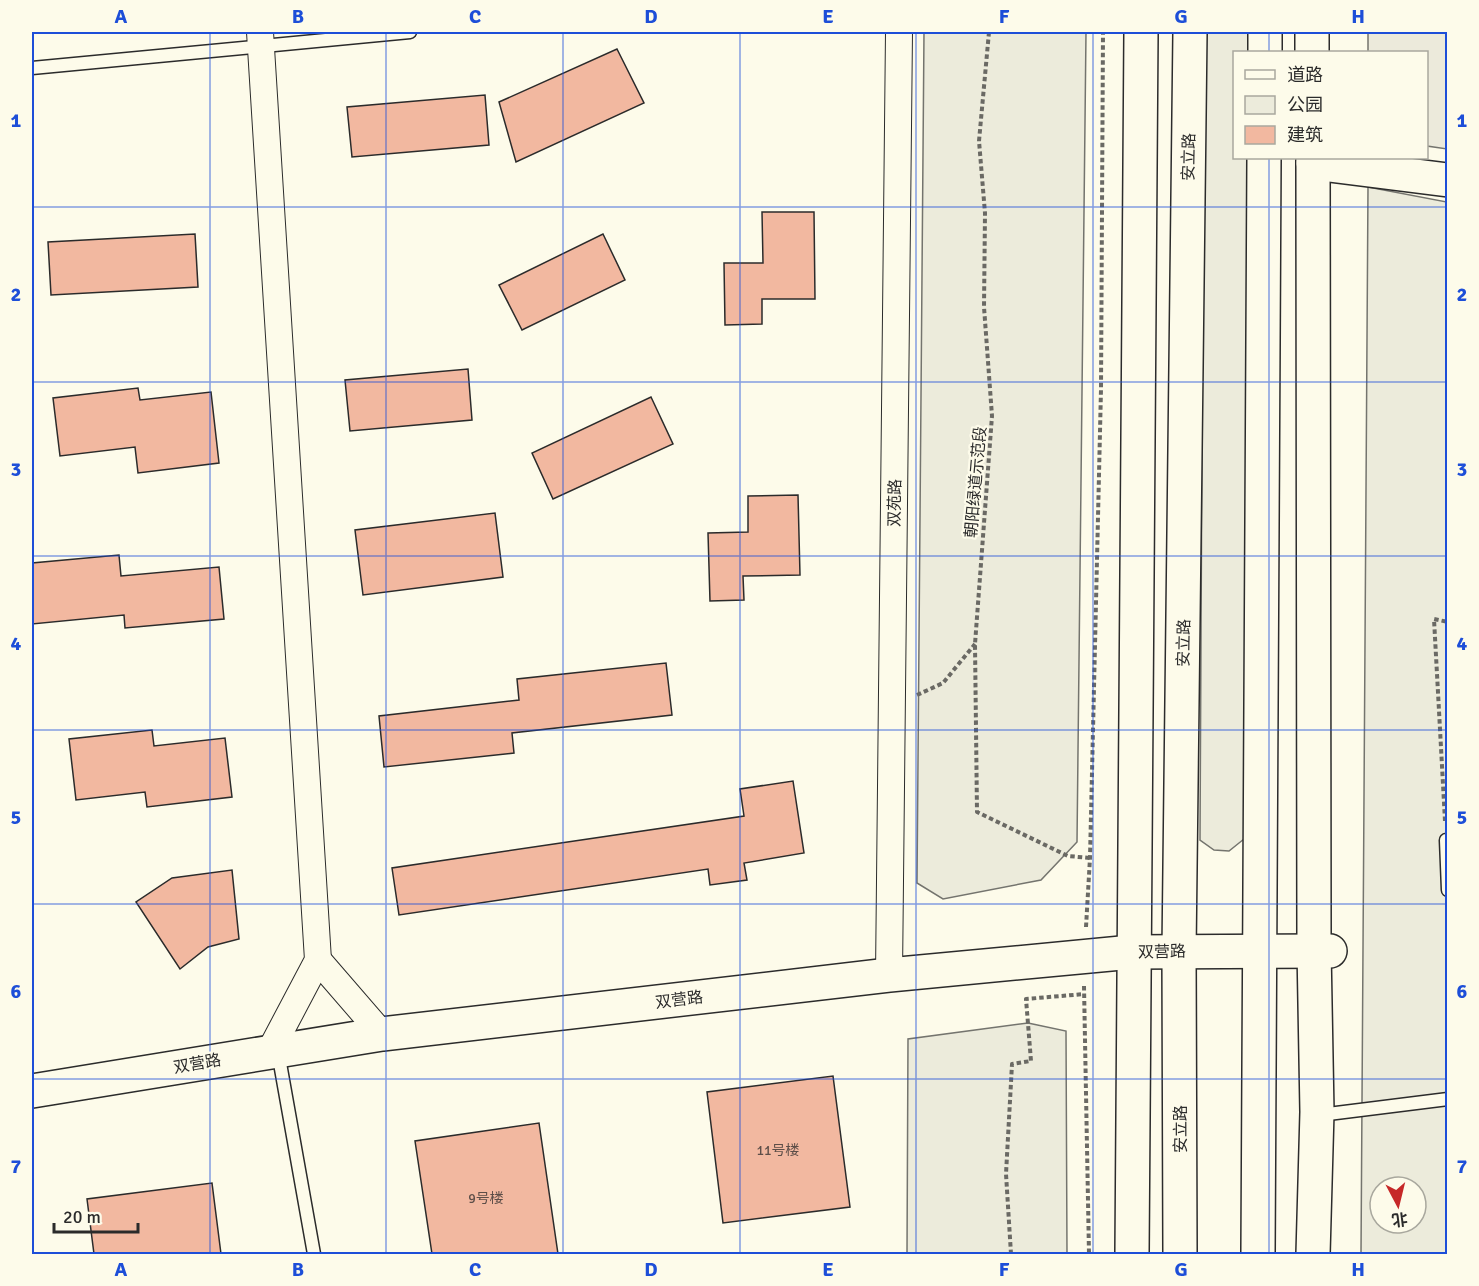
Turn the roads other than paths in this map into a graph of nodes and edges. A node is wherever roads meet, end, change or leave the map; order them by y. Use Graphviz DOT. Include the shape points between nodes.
graph roads {
  1 [pos="410,32"];
  2 [pos="899,32"];
  3 [pos="1141,32"];
  4 [pos="1190,32"];
  5 [pos="1265,32"];
  6 [pos="1312,32"];
  7 [pos="261,39"];
  8 [pos="1265,51"];
  9 [pos="1312,51"];
  10 [pos="32,68"];
  11 [pos="1264,159"];
  12 [pos="1313,160"];
  13 [pos="1448,180"];
  14 [pos="1446,840"];
  15 [pos="1448,890"];
  16 [pos="1262,950"];
  17 [pos="1322,950"];
  18 [pos="1179,951"];
  19 [pos="1132,952"];
  20 [pos="318,960"];
  21 [pos="889,975"];
  22 [pos="382,1034"];
  23 [pos="274,1050"];
  24 [pos="32,1091"];
  25 [pos="1448,1099"];
  26 [pos="1317,1112"];
  27 [pos="314,1254"];
  28 [pos="1132,1254"];
  29 [pos="1180,1254"];
  30 [pos="1258,1254"];
  31 [pos="1313,1254"];
  1 -- 7 [label="lane"];
  2 -- 21 [label="street, 双苑路"];
  3 -- 19 [label="street"];
  4 -- 18 [label="street, 安立路"];
  5 -- 8 [label="street"];
  6 -- 9 [label="street"];
  7 -- 10 [label="lane"];
  7 -- 20 [label="street"];
  11 -- 16 [label="street"];
  12 -- 13 [label="street"];
  12 -- 17 [label="street"];
  14 -- 15 [label="lane"];
  16 -- 17 [label="street, 双营路"];
  16 -- 18 [label="street, 双营路"];
  16 -- 30 [label="street"];
  17 -- 26 [label="street"];
  18 -- 19 [label="street, 双营路"];
  18 -- 29 [label="street, 安立路"];
  19 -- 21 [label="street, 双营路"];
  19 -- 28 [label="street"];
  20 -- 22 [label="street"];
  20 -- 23 [label="street"];
  21 -- 22 [label="street, 双营路"];
  22 -- 23 [label="street, 双营路"];
  23 -- 24 [label="street, 双营路"];
  23 -- 27 [label="lane"];
  25 -- 26 [label="lane" via="1328,1114"];
  26 -- 31 [label="street"];
}
